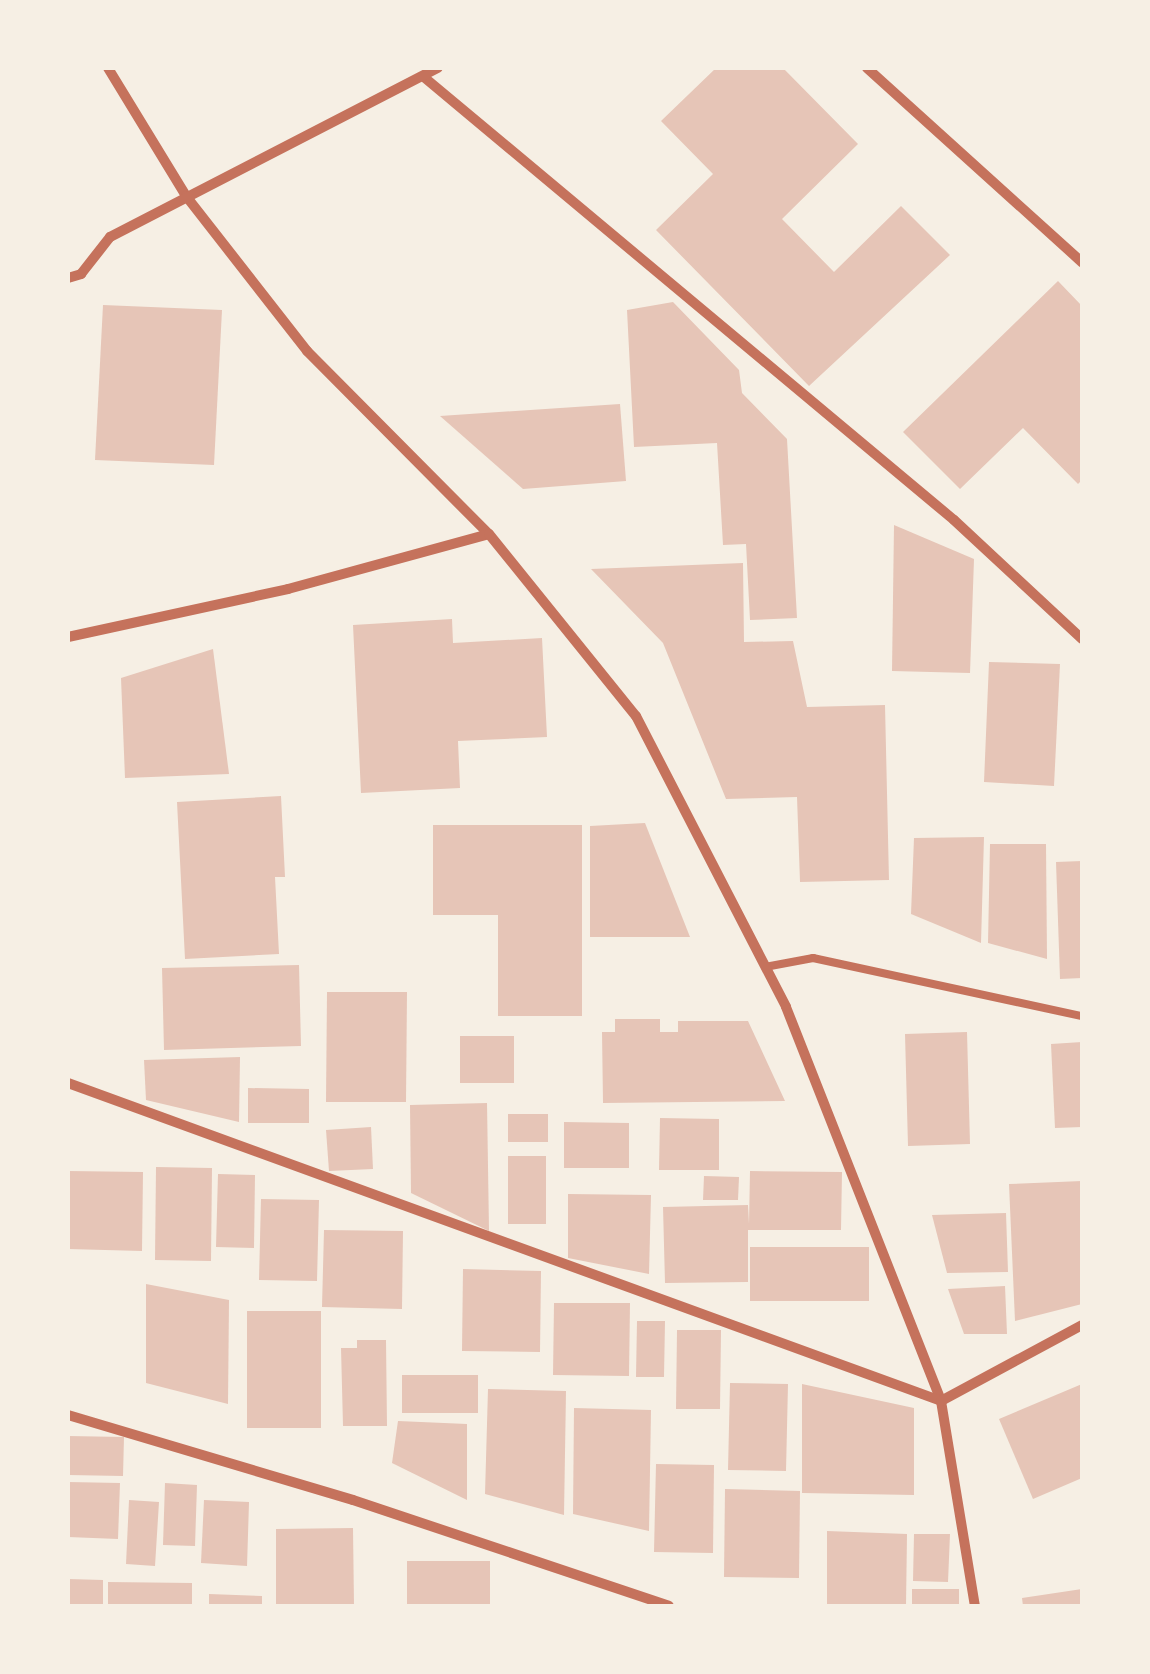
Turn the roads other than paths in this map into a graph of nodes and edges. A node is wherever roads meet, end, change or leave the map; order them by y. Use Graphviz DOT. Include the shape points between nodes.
graph roads {
  1 [pos="108,68"];
  2 [pos="438,68"];
  3 [pos="866,68"];
  4 [pos="425,78"];
  5 [pos="186,196"];
  6 [pos="1082,262"];
  7 [pos="68,278"];
  8 [pos="489,534"];
  9 [pos="68,637"];
  10 [pos="1082,639"];
  11 [pos="765,967"];
  12 [pos="1082,1016"];
  13 [pos="68,1083"];
  14 [pos="1082,1325"];
  15 [pos="941,1401"];
  16 [pos="68,1415"];
  17 [pos="670,1606"];
  18 [pos="975,1606"];
  1 -- 5 [label="street"];
  2 -- 4 [label="street"];
  3 -- 6 [label="street"];
  4 -- 5 [label="street"];
  4 -- 10 [label="street" via="954,520"];
  5 -- 7 [label="street" via="110,238 81,274"];
  5 -- 8 [label="street" via="307,351"];
  8 -- 9 [label="street" via="288,589"];
  8 -- 11 [label="street" via="636,716"];
  11 -- 12 [label="lane" via="813,958"];
  11 -- 15 [label="street"];
  13 -- 15 [label="street"];
  14 -- 15 [label="street"];
  15 -- 18 [label="street"];
  16 -- 17 [label="street"];
}
